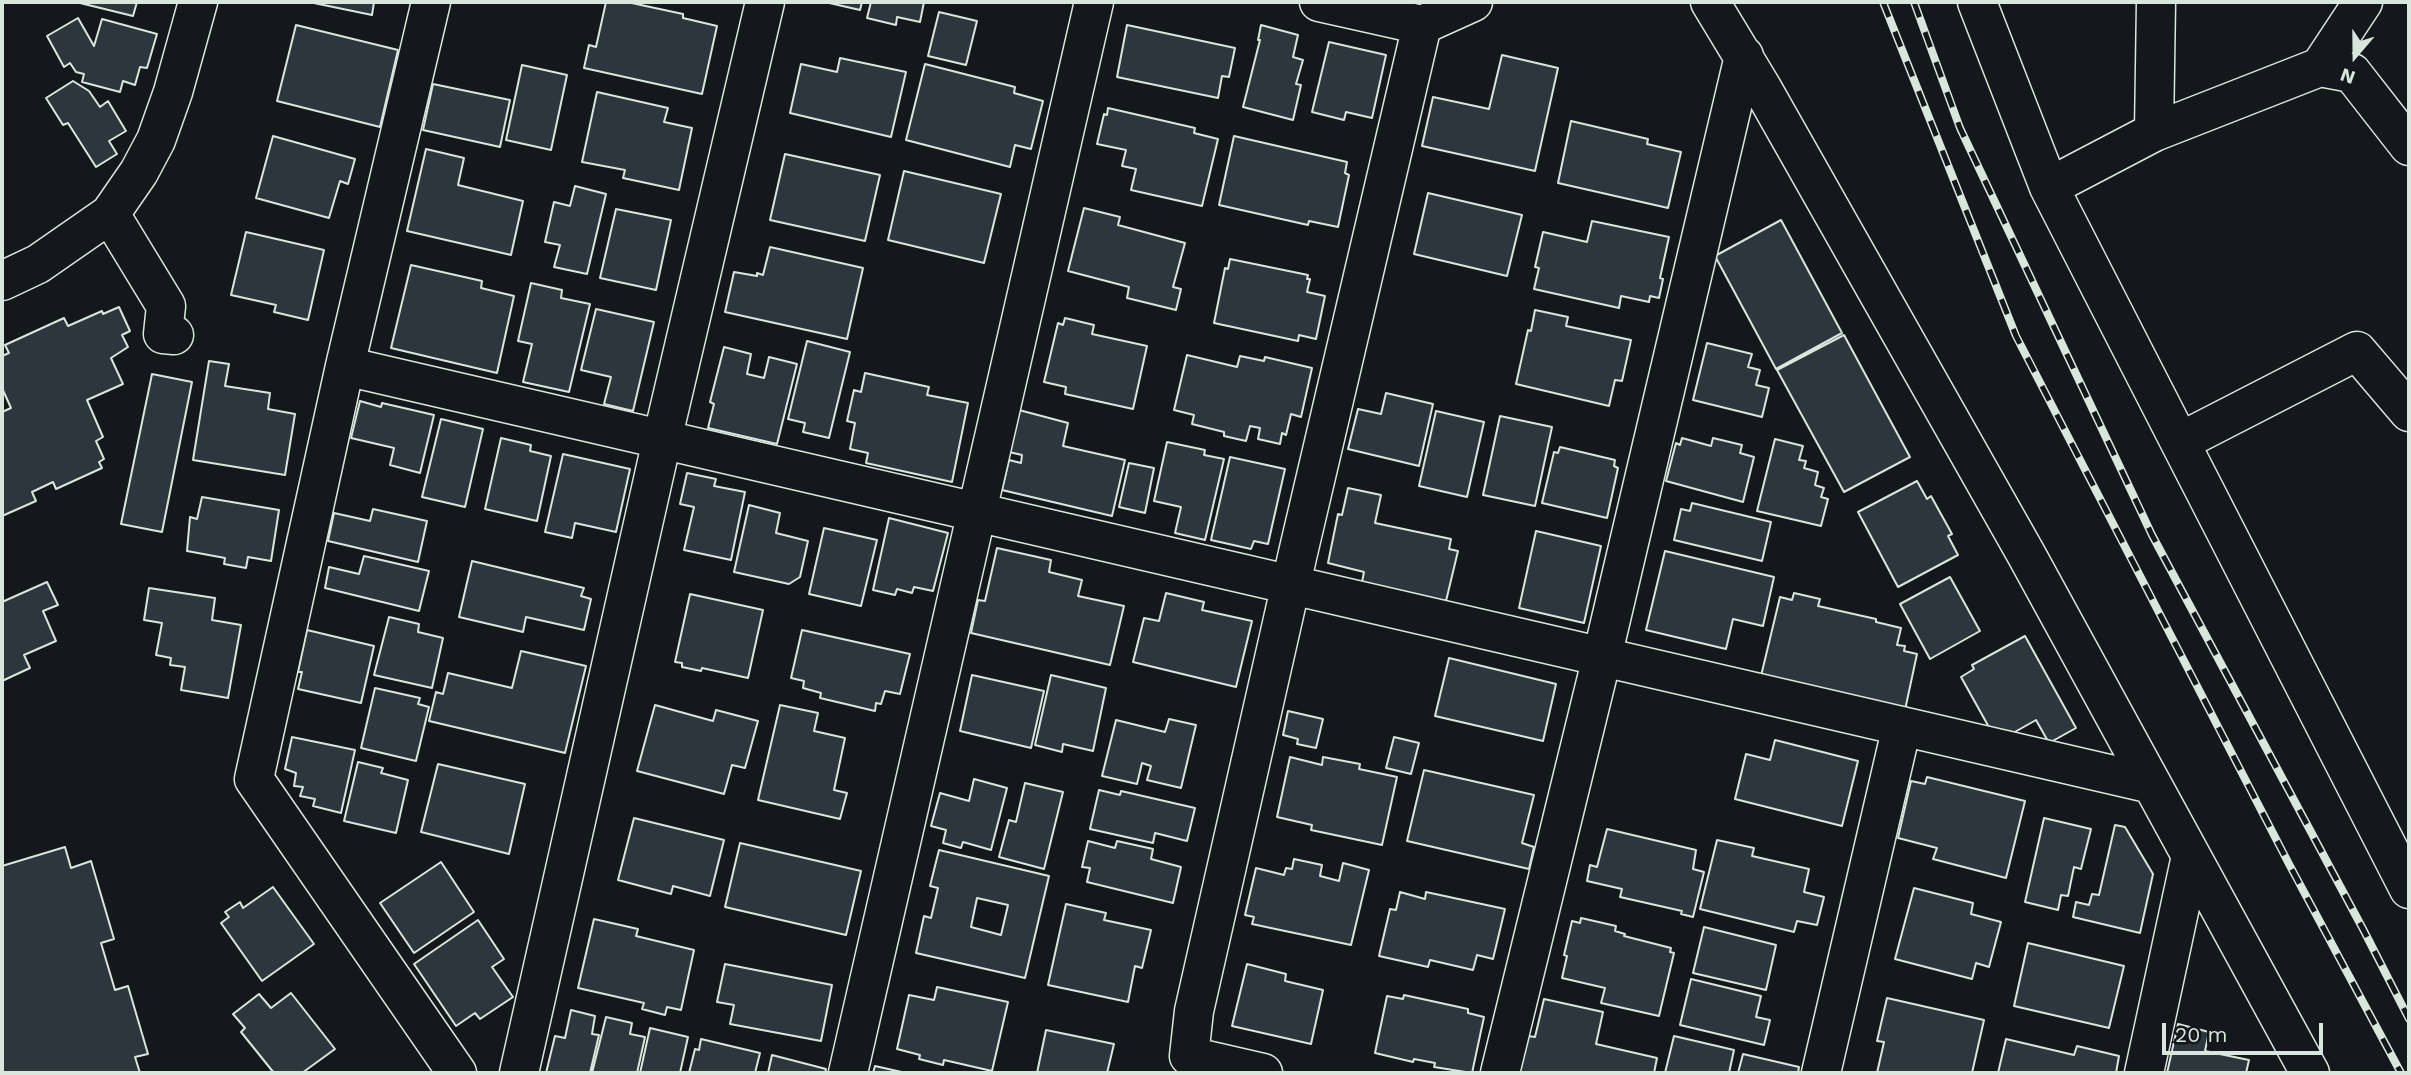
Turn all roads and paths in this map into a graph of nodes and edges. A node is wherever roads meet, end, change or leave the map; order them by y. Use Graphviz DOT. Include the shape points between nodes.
graph roads {
  1 [pos="198,2"];
  2 [pos="431,2"];
  3 [pos="765,2"];
  4 [pos="1094,2"];
  5 [pos="1319,2"];
  6 [pos="1473,2"];
  7 [pos="1710,2"];
  8 [pos="1977,2"];
  9 [pos="2157,2"];
  10 [pos="2363,2"];
  11 [pos="1422,25"];
  12 [pos="1744,56"];
  13 [pos="2320,67"];
  14 [pos="2154,132"];
  15 [pos="2409,146"];
  16 [pos="2049,187"];
  17 [pos="110,214"];
  18 [pos="2,281"];
  19 [pos="174,335"];
  20 [pos="345,366"];
  21 [pos="2409,412"];
  22 [pos="662,440"];
  23 [pos="2180,442"];
  24 [pos="977,512"];
  25 [pos="1291,585"];
  26 [pos="1602,657"];
  27 [pos="1902,726"];
  28 [pos="2152,784"];
  29 [pos="2192,856"];
  30 [pos="2409,889"];
  31 [pos="457,1073"];
  32 [pos="519,1073"];
  33 [pos="848,1073"];
  34 [pos="1263,1073"];
  35 [pos="1500,1073"];
  36 [pos="1821,1073"];
  37 [pos="2144,1073"];
  38 [pos="2310,1073"];
  1 -- 17 [label="street" via="156,140"];
  2 -- 20 [label="street"];
  3 -- 22 [label="street"];
  4 -- 24 [label="street"];
  5 -- 11 [label="street"];
  6 -- 11 [label="street"];
  7 -- 12 [label="street"];
  8 -- 16 [label="street"];
  9 -- 14 [label="street"];
  10 -- 13 [label="street"];
  11 -- 25 [label="street"];
  12 -- 26 [label="street"];
  12 -- 28 [label="street"];
  13 -- 14 [label="street"];
  13 -- 15 [label="street" via="2352,74"];
  14 -- 16 [label="street"];
  16 -- 23 [label="street"];
  17 -- 18 [label="street" via="38,264"];
  17 -- 19 [label="street" via="166,306 163,334"];
  20 -- 22 [label="street"];
  20 -- 31 [label="street" via="254,779"];
  21 -- 23 [label="street" via="2357,351"];
  22 -- 24 [label="street"];
  22 -- 32 [label="street"];
  23 -- 30 [label="street"];
  24 -- 25 [label="street"];
  24 -- 33 [label="street"];
  25 -- 26 [label="street"];
  25 -- 34 [label="street" via="1194,1011 1189,1056"];
  26 -- 27 [label="street"];
  26 -- 35 [label="street"];
  27 -- 28 [label="street"];
  27 -- 36 [label="street"];
  28 -- 29 [label="street"];
  29 -- 37 [label="street"];
  29 -- 38 [label="street"];
}
